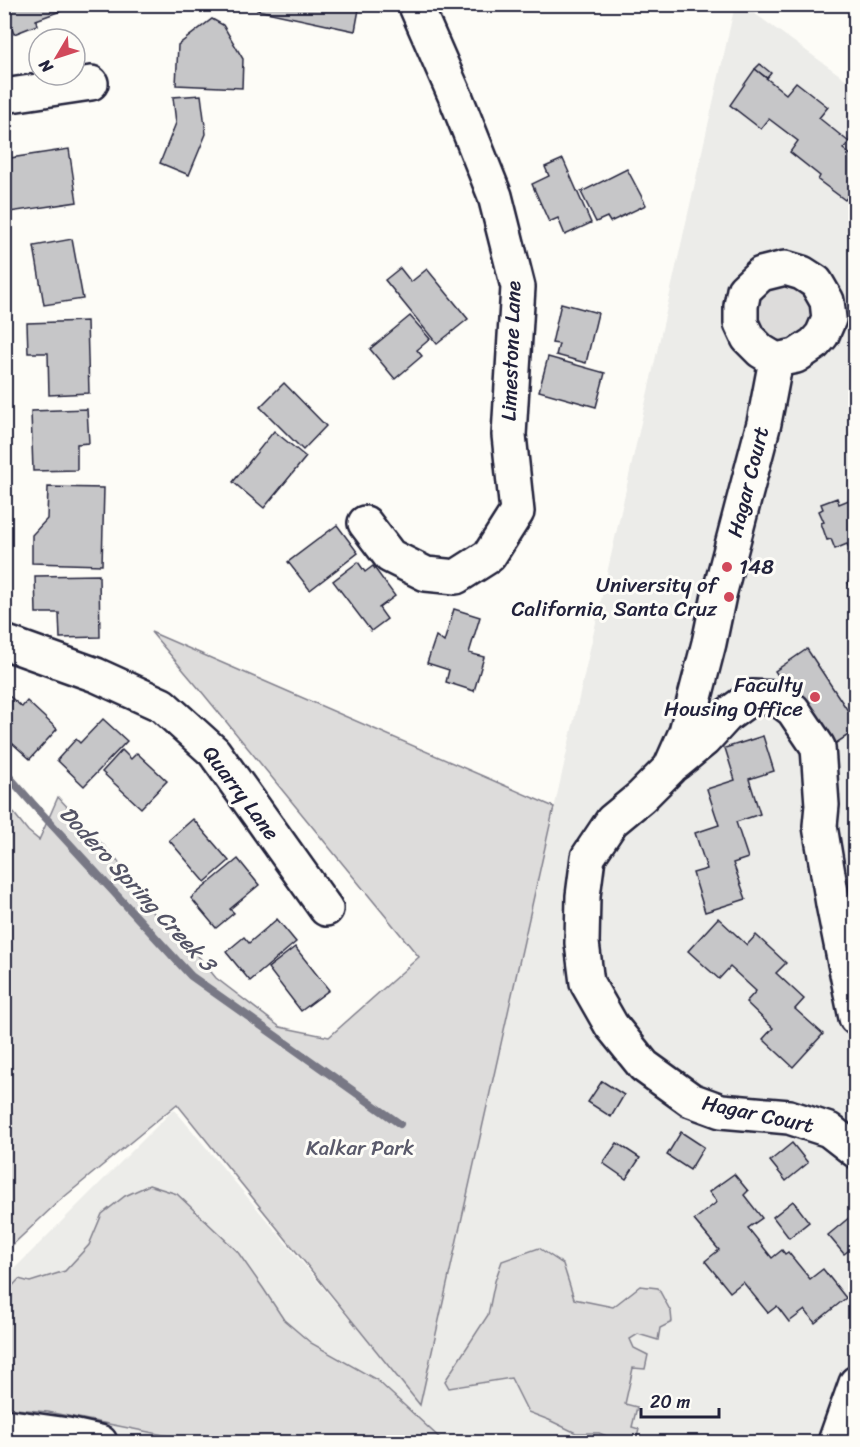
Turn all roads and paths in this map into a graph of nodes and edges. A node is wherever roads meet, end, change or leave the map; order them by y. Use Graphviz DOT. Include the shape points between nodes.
graph roads {
  1 [pos="415,4"];
  2 [pos="91,83"];
  3 [pos="4,96"];
  4 [pos="776,360"];
  5 [pos="365,523"];
  6 [pos="4,642"];
  7 [pos="670,768"];
  8 [pos="326,909"];
  9 [pos="855,1018"];
  10 [pos="855,1151"];
  11 [pos="855,1383"];
  12 [pos="4,1426"];
  13 [pos="100,1443"];
  14 [pos="835,1443"];
  1 -- 5 [label="street, Limestone Lane" via="495,196 518,287 509,435 517,512 489,556 456,577 426,574 390,556"];
  2 -- 3 [label="street"];
  4 -- 7 [label="street, Hagar Court" via="764,423 686,732"];
  6 -- 8 [label="street, Quarry Lane" via="96,675 162,705 214,752"];
  7 -- 9 [label="street" via="752,697 777,698 793,710 818,747 820,826"];
  7 -- 10 [label="street, Hagar Court" via="612,821 588,856 582,943 587,983 611,1025 644,1066 691,1100 721,1111 789,1117 829,1130"];
  11 -- 14 [label="street"];
  12 -- 13 [label="street"];
}
